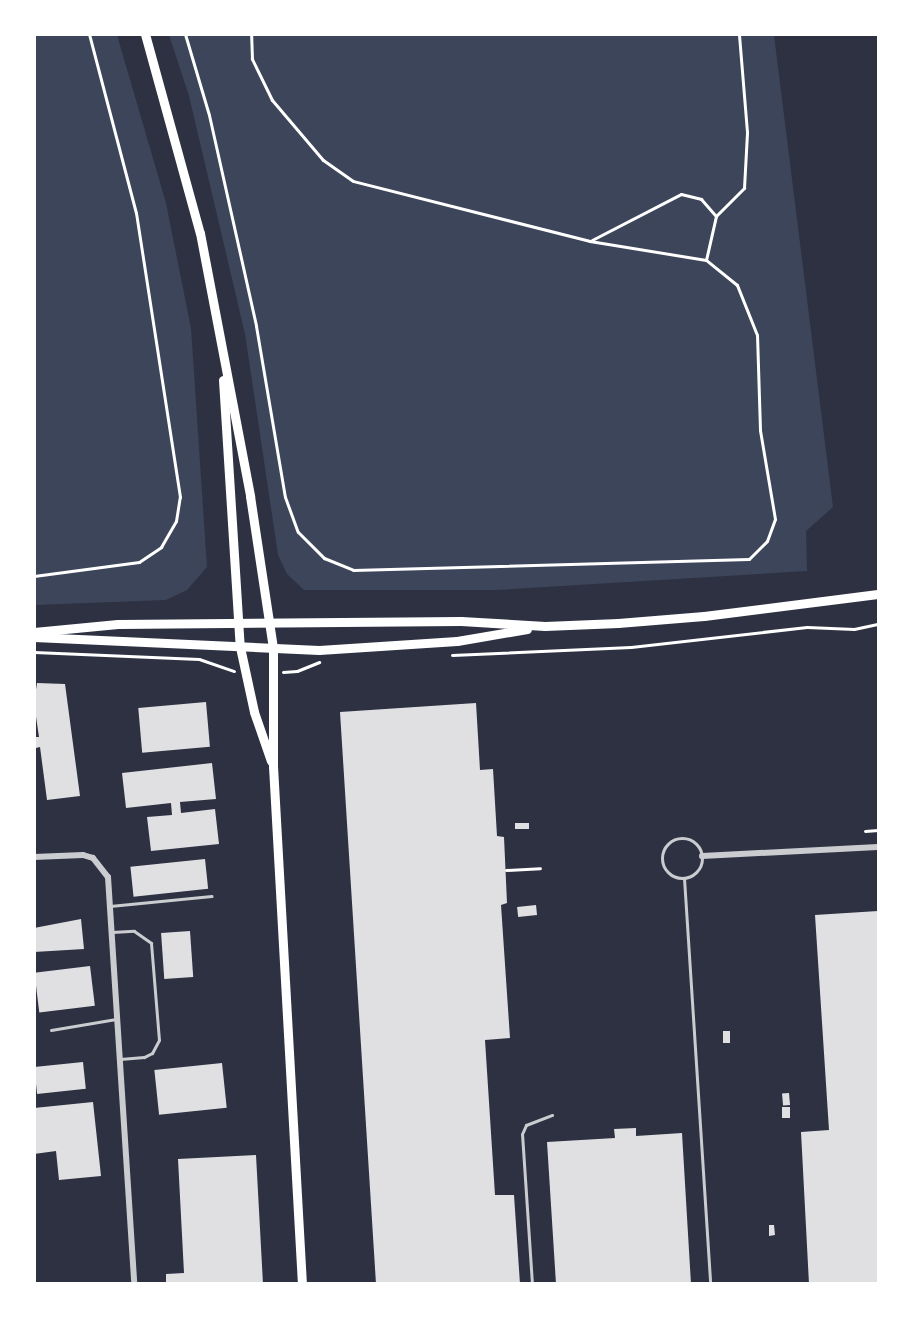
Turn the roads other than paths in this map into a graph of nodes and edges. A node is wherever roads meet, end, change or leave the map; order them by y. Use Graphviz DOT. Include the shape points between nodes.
graph roads {
  1 [pos="145,34"];
  2 [pos="221,351"];
  3 [pos="879,594"];
  4 [pos="238,622"];
  5 [pos="267,622"];
  6 [pos="545,626"];
  7 [pos="34,633"];
  8 [pos="34,637"];
  9 [pos="240,647"];
  10 [pos="273,648"];
  11 [pos="273,766"];
  12 [pos="879,847"];
  13 [pos="702,856"];
  14 [pos="34,857"];
  15 [pos="684,878"];
  16 [pos="212,896"];
  17 [pos="110,906"];
  18 [pos="112,932"];
  19 [pos="118,1019"];
  20 [pos="51,1030"];
  21 [pos="120,1059"];
  22 [pos="552,1115"];
  23 [pos="134,1284"];
  24 [pos="302,1284"];
  25 [pos="532,1284"];
  26 [pos="710,1284"];
  1 -- 2 [label="main road" via="200,233"];
  2 -- 4 [label="main road"];
  2 -- 5 [label="main road" via="250,496"];
  3 -- 6 [label="main road" via="704,616"];
  4 -- 5 [label="main road"];
  4 -- 7 [label="main road" via="118,624"];
  4 -- 9 [label="main road"];
  5 -- 6 [label="main road" via="461,621"];
  5 -- 10 [label="main road"];
  6 -- 10 [label="main road" via="457,641 319,650"];
  8 -- 9 [label="main road"];
  9 -- 10 [label="main road"];
  9 -- 11 [label="main road" via="254,712"];
  10 -- 11 [label="main road"];
  11 -- 24 [label="main road"];
  12 -- 13 [label="street"];
  13 -- 15 [label="lane" via="700,868"];
  13 -- 15 [label="lane" via="691,840 681,838 669,843 662,861 670,874"];
  14 -- 17 [label="street" via="72,854 93,858 108,877"];
  15 -- 26 [label="lane"];
  16 -- 17 [label="lane"];
  17 -- 18 [label="street"];
  18 -- 19 [label="street"];
  18 -- 21 [label="lane" via="142,933 151,943 159,1040 152,1053 144,1057"];
  19 -- 20 [label="lane"];
  19 -- 21 [label="street"];
  21 -- 23 [label="street"];
  22 -- 25 [label="lane" via="526,1125 522,1134"];
}
